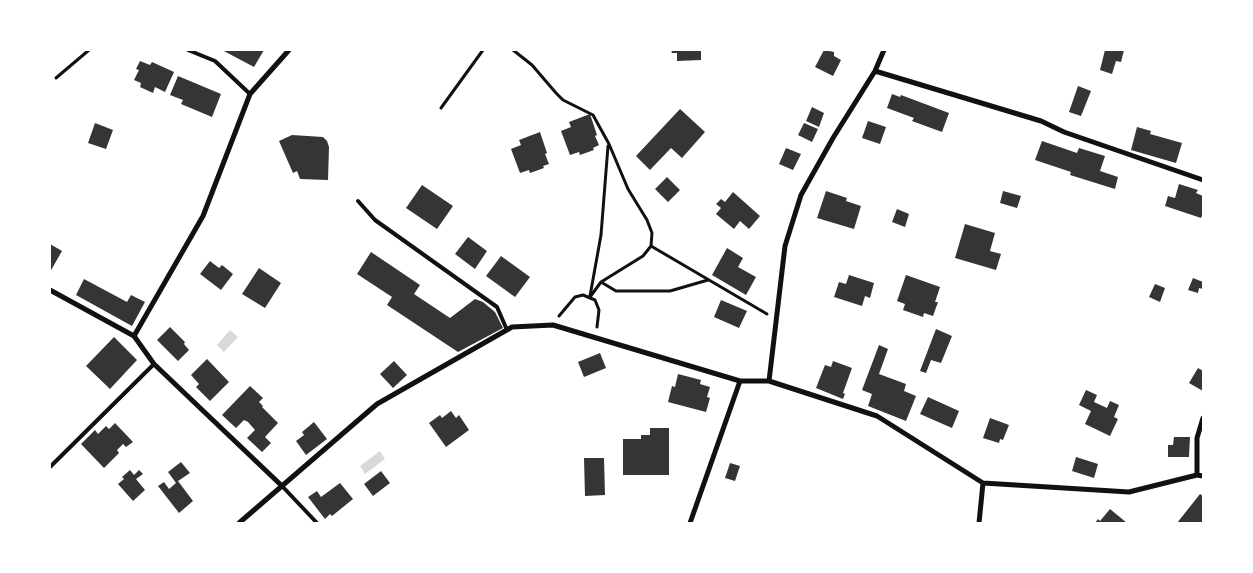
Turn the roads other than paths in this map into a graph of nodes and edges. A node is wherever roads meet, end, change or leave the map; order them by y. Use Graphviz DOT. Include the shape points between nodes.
graph roads {
  1 [pos="188,50"];
  2 [pos="289,50"];
  3 [pos="884,50"];
  4 [pos="875,71"];
  5 [pos="250,94"];
  6 [pos="1203,180"];
  7 [pos="358,201"];
  8 [pos="50,290"];
  9 [pos="507,330"];
  10 [pos="134,336"];
  11 [pos="154,364"];
  12 [pos="740,381"];
  13 [pos="769,381"];
  14 [pos="1203,418"];
  15 [pos="50,468"];
  16 [pos="1200,476"];
  17 [pos="983,483"];
  18 [pos="282,486"];
  19 [pos="239,523"];
  20 [pos="317,523"];
  21 [pos="690,523"];
  22 [pos="979,523"];
  1 -- 5 [label="lane" via="214,61"];
  2 -- 5 [label="street"];
  3 -- 4 [label="street"];
  4 -- 6 [label="street" via="1041,120 1064,132"];
  4 -- 13 [label="street" via="832,138 801,195 785,246"];
  5 -- 10 [label="street" via="203,216"];
  7 -- 9 [label="lane" via="375,220 497,307"];
  8 -- 10 [label="street"];
  9 -- 12 [label="street" via="552,324"];
  9 -- 18 [label="street" via="378,404"];
  10 -- 11 [label="street"];
  11 -- 15 [label="lane"];
  11 -- 18 [label="street"];
  12 -- 13 [label="street"];
  12 -- 21 [label="street"];
  13 -- 17 [label="street" via="877,416"];
  14 -- 16 [label="street" via="1197,438"];
  16 -- 17 [label="street" via="1129,492"];
  17 -- 22 [label="street"];
  18 -- 19 [label="street"];
  18 -- 20 [label="lane"];
}
